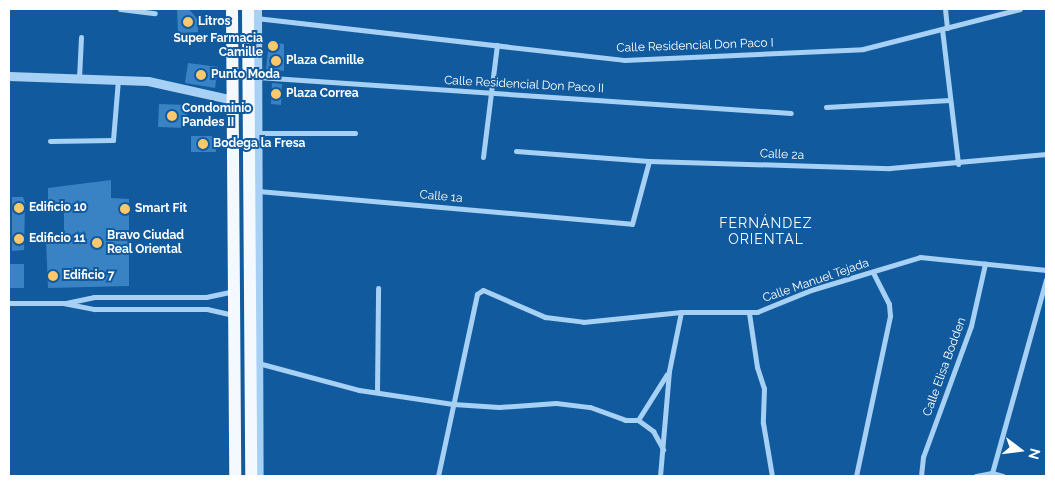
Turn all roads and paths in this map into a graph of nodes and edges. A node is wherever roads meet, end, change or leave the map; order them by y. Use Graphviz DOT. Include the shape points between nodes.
graph roads {
  1 [pos="120,9"];
  2 [pos="232,9"];
  3 [pos="945,9"];
  4 [pos="1020,9"];
  5 [pos="156,13"];
  6 [pos="252,13"];
  7 [pos="945,28"];
  8 [pos="81,37"];
  9 [pos="497,45"];
  10 [pos="9,76"];
  11 [pos="257,77"];
  12 [pos="79,78"];
  13 [pos="118,79"];
  14 [pos="491,94"];
  15 [pos="233,100"];
  16 [pos="950,100"];
  17 [pos="826,107"];
  18 [pos="791,113"];
  19 [pos="257,133"];
  20 [pos="355,133"];
  21 [pos="50,141"];
  22 [pos="516,151"];
  23 [pos="1046,154"];
  24 [pos="483,157"];
  25 [pos="649,161"];
  26 [pos="958,164"];
  27 [pos="254,191"];
  28 [pos="985,264"];
  29 [pos="1046,270"];
  30 [pos="873,272"];
  31 [pos="1046,279"];
  32 [pos="378,288"];
  33 [pos="234,291"];
  34 [pos="94,297"];
  35 [pos="9,303"];
  36 [pos="63,303"];
  37 [pos="94,309"];
  38 [pos="681,312"];
  39 [pos="749,313"];
  40 [pos="235,315"];
  41 [pos="255,362"];
  42 [pos="669,371"];
  43 [pos="377,392"];
  44 [pos="452,404"];
  45 [pos="638,420"];
  46 [pos="663,449"];
  47 [pos="992,473"];
  48 [pos="235,476"];
  49 [pos="251,476"];
  50 [pos="260,476"];
  51 [pos="438,476"];
  52 [pos="660,476"];
  53 [pos="772,476"];
  54 [pos="856,476"];
  55 [pos="921,476"];
  56 [pos="976,476"];
  57 [pos="1004,476"];
  1 -- 5 [label="street"];
  2 -- 15 [label="main road"];
  3 -- 7 [label="street"];
  4 -- 7 [label="street, Calle Residencial Don Paco I"];
  6 -- 9 [label="street, Calle Residencial Don Paco I"];
  6 -- 11 [label="street"];
  6 -- 27 [label="main road"];
  7 -- 9 [label="street, Calle Residencial Don Paco I" via="863,49 624,60"];
  7 -- 16 [label="street"];
  8 -- 12 [label="street"];
  9 -- 14 [label="street"];
  10 -- 12 [label="street"];
  11 -- 14 [label="street, Calle Residencial Don Paco II"];
  11 -- 19 [label="street"];
  12 -- 13 [label="street"];
  13 -- 15 [label="street" via="148,80"];
  13 -- 21 [label="street" via="113,140"];
  14 -- 18 [label="street, Calle Residencial Don Paco II"];
  14 -- 24 [label="street"];
  15 -- 33 [label="main road"];
  16 -- 17 [label="street"];
  16 -- 26 [label="street"];
  19 -- 20 [label="street"];
  19 -- 27 [label="street"];
  22 -- 25 [label="street, Calle 2a"];
  23 -- 26 [label="street, Calle 2a"];
  25 -- 26 [label="street, Calle 2a" via="890,168"];
  25 -- 27 [label="street, Calle 1a" via="632,224"];
  27 -- 41 [label="main road"];
  28 -- 29 [label="street, Calle Manuel Tejada"];
  28 -- 30 [label="street, Calle Manuel Tejada" via="926,257"];
  28 -- 55 [label="street, Calle Elisa Bodden" via="971,326 923,457"];
  30 -- 39 [label="street, Calle Manuel Tejada"];
  30 -- 54 [label="street" via="889,304 890,316"];
  31 -- 47 [label="street"];
  32 -- 43 [label="street"];
  33 -- 34 [label="street" via="206,297"];
  33 -- 40 [label="main road"];
  34 -- 36 [label="street"];
  34 -- 37 [label="street"];
  35 -- 36 [label="street"];
  36 -- 37 [label="street"];
  37 -- 40 [label="street" via="207,308"];
  38 -- 39 [label="street, Calle Manuel Tejada"];
  38 -- 42 [label="street"];
  38 -- 44 [label="street, Calle Manuel Tejada" via="583,322 545,317 490,290 477,294 468,352"];
  39 -- 53 [label="street" via="757,367 764,388 763,423"];
  40 -- 48 [label="main road"];
  41 -- 43 [label="street"];
  41 -- 49 [label="main road"];
  41 -- 50 [label="street"];
  42 -- 45 [label="street"];
  42 -- 46 [label="street"];
  43 -- 44 [label="street"];
  44 -- 45 [label="street" via="499,407 556,403"];
  44 -- 51 [label="street"];
  45 -- 46 [label="street" via="653,431"];
  46 -- 52 [label="street"];
  47 -- 56 [label="street"];
  47 -- 57 [label="street"];
}
